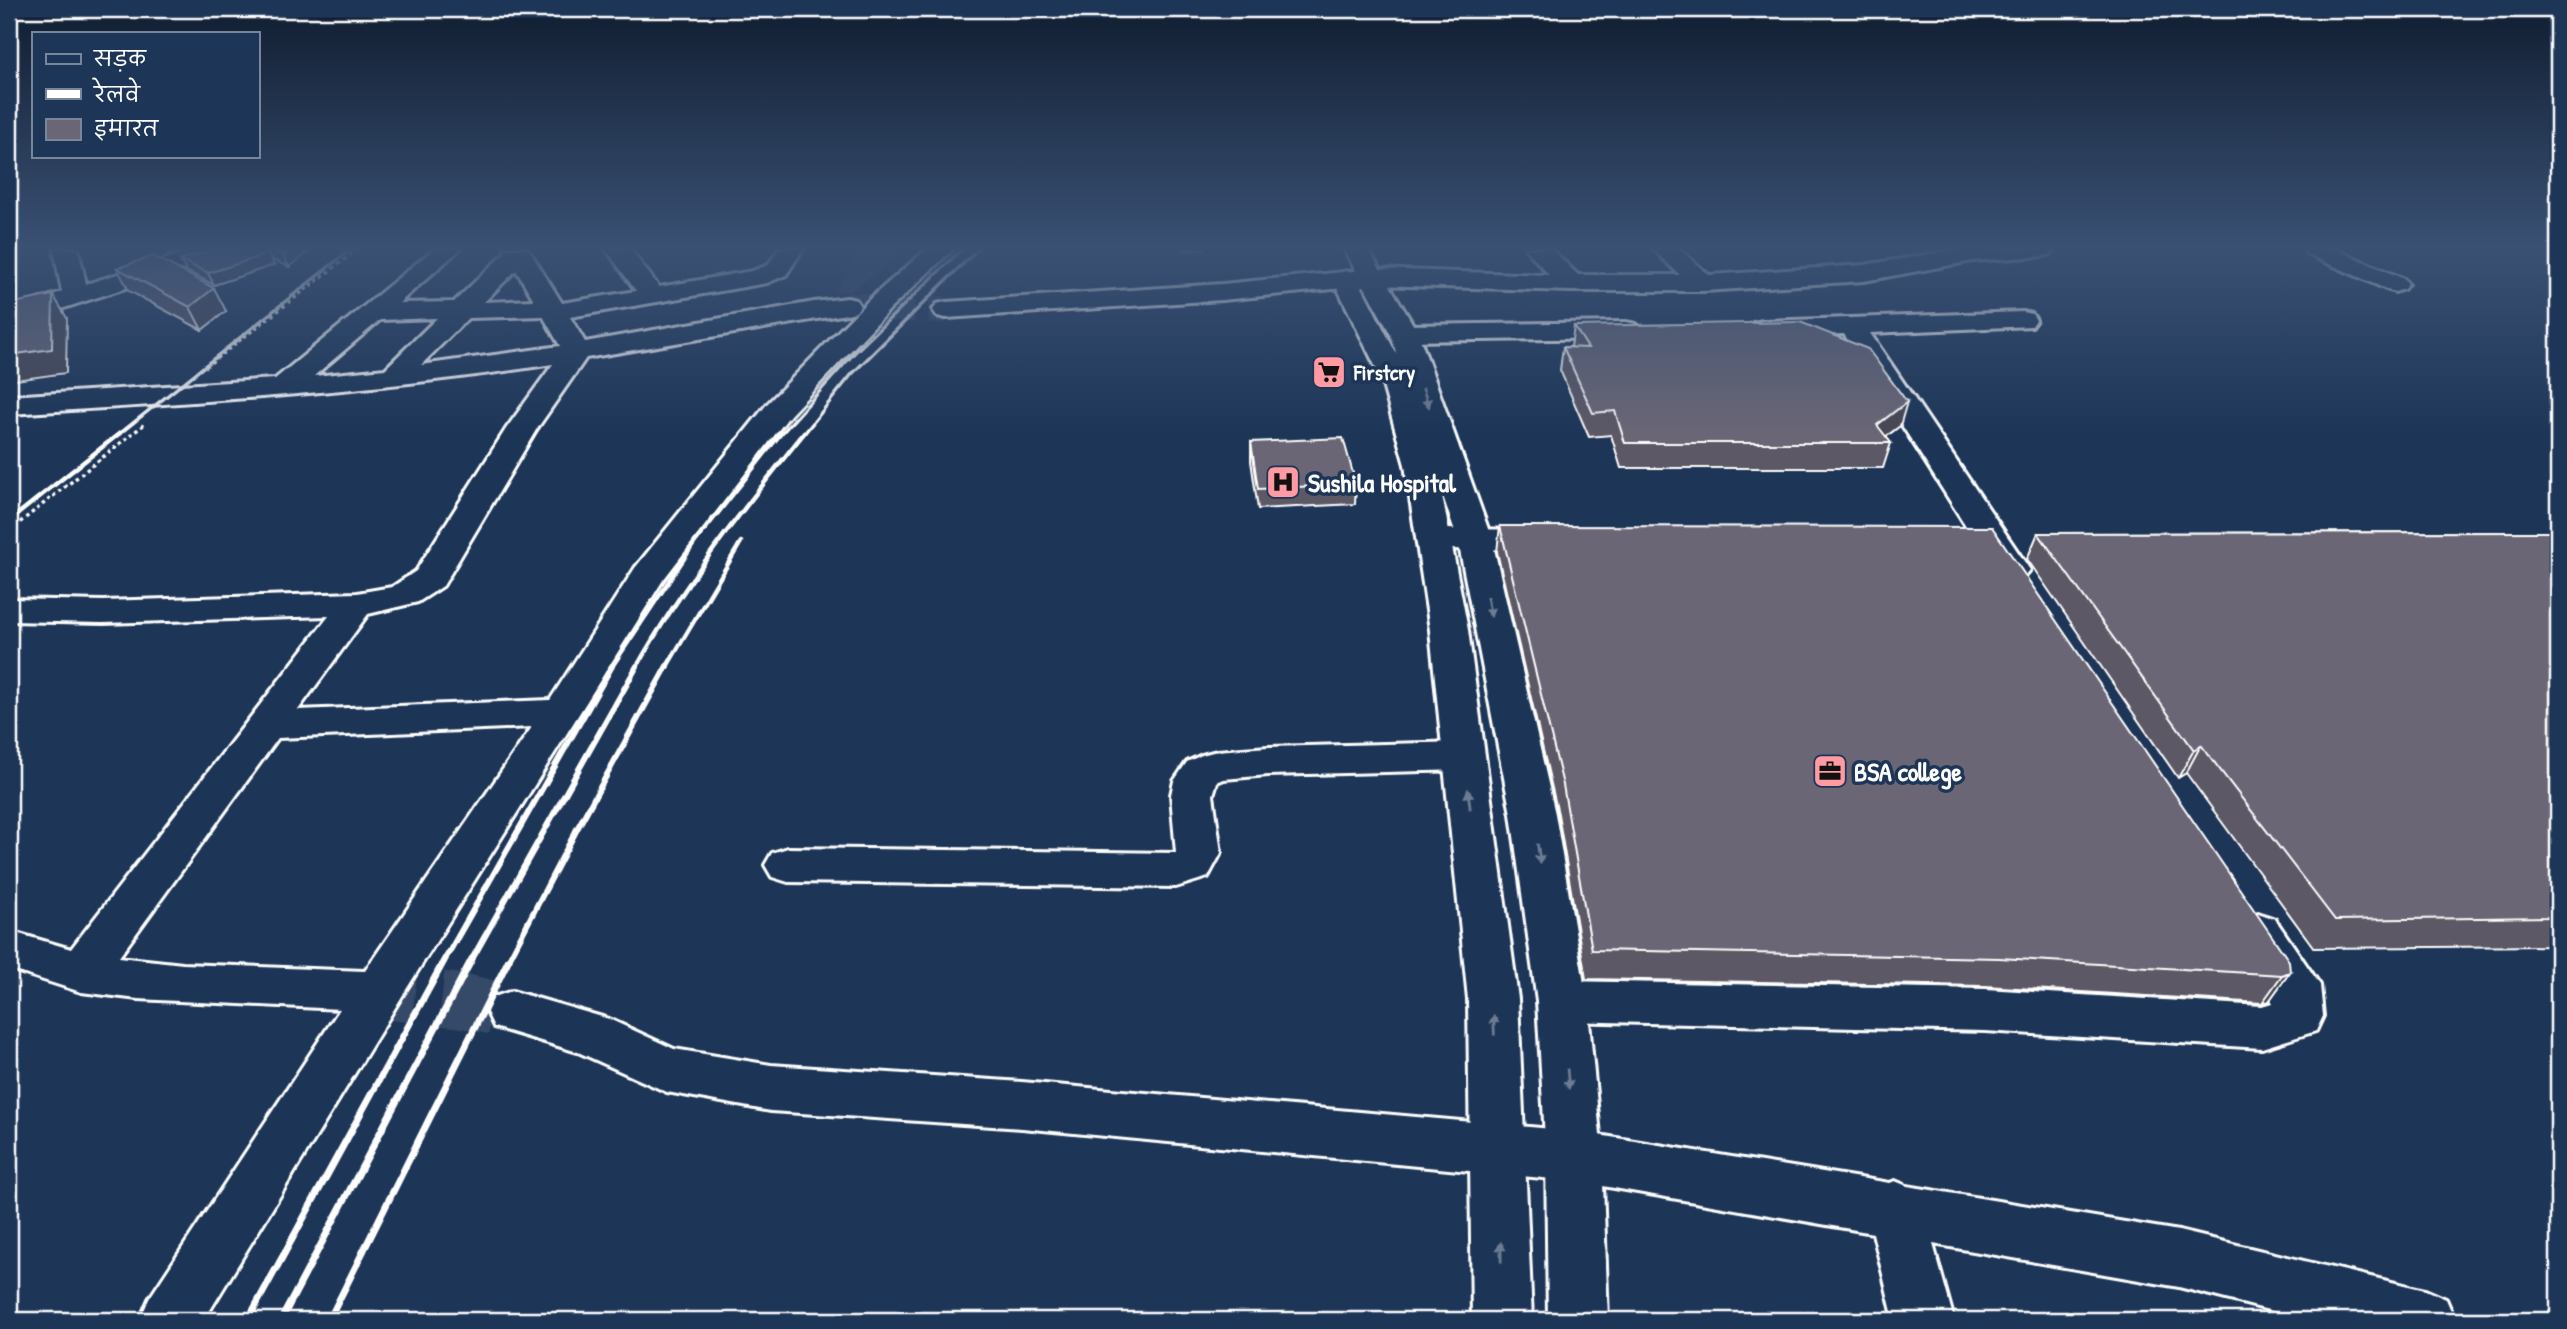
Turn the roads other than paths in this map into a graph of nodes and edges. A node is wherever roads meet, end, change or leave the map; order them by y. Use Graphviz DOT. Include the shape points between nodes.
graph roads {
  1 [pos="30,311"];
  2 [pos="416,311"];
  3 [pos="460,311"];
  4 [pos="554,311"];
  5 [pos="808,311"];
  6 [pos="873,311"];
  7 [pos="1370,311"];
  8 [pos="1387,311"];
  9 [pos="372,312"];
  10 [pos="9,318"];
  11 [pos="2023,320"];
  12 [pos="1853,328"];
  13 [pos="1731,329"];
  14 [pos="1649,330"];
  15 [pos="1404,333"];
  16 [pos="577,351"];
  17 [pos="393,377"];
  18 [pos="281,389"];
  19 [pos="9,405"];
  20 [pos="1455,540"];
  21 [pos="1583,540"];
  22 [pos="2032,599"];
  23 [pos="357,604"];
  24 [pos="9,610"];
  25 [pos="562,713"];
  26 [pos="268,724"];
  27 [pos="1464,757"];
  28 [pos="788,865"];
  29 [pos="2233,896"];
  30 [pos="9,950"];
  31 [pos="81,972"];
  32 [pos="361,990"];
  33 [pos="1562,1001"];
  34 [pos="512,1012"];
  35 [pos="1499,1147"];
  36 [pos="1574,1156"];
  37 [pos="1895,1208"];
  38 [pos="170,1320"];
  39 [pos="1502,1320"];
  40 [pos="1578,1320"];
  41 [pos="1924,1320"];
  42 [pos="2425,1320"];
  1 -- 10 [label="street"];
  2 -- 9 [label="street"];
  3 -- 17 [label="street"];
  4 -- 16 [label="street"];
  5 -- 16 [label="street"];
  6 -- 25 [label="street" via="779,409 648,576"];
  7 -- 20 [label="street" via="1421,466"];
  8 -- 15 [label="street"];
  9 -- 18 [label="street"];
  11 -- 12 [label="street"];
  12 -- 13 [label="street"];
  12 -- 22 [label="street" via="1972,541"];
  14 -- 15 [label="street"];
  15 -- 20 [label="street, one-way"];
  16 -- 17 [label="street"];
  16 -- 23 [label="street" via="521,429 430,578 409,594"];
  17 -- 18 [label="street"];
  18 -- 19 [label="street" via="186,386"];
  20 -- 21 [label="street"];
  20 -- 27 [label="street" via="1450,630"];
  20 -- 33 [label="street, one-way" via="1533,814"];
  23 -- 24 [label="street" via="103,612"];
  23 -- 26 [label="street"];
  25 -- 26 [label="street"];
  25 -- 38 [label="street"];
  26 -- 31 [label="street"];
  27 -- 28 [label="street" via="1217,765 1202,772 1192,795 1199,853 1192,865 1176,870"];
  35 -- 27 [label="street, one-way" via="1493,999"];
  29 -- 33 [label="street" via="2295,985 2298,1016 2262,1027 1985,1010"];
  30 -- 31 [label="street"];
  31 -- 32 [label="street" via="138,980"];
  33 -- 36 [label="street, one-way"];
  34 -- 35 [label="street" via="591,1034 667,1070 771,1088"];
  35 -- 36 [label="street"];
  39 -- 35 [label="street, one-way"];
  36 -- 37 [label="street"];
  36 -- 40 [label="street"];
  37 -- 41 [label="street"];
  37 -- 42 [label="street" via="2179,1259"];
}
